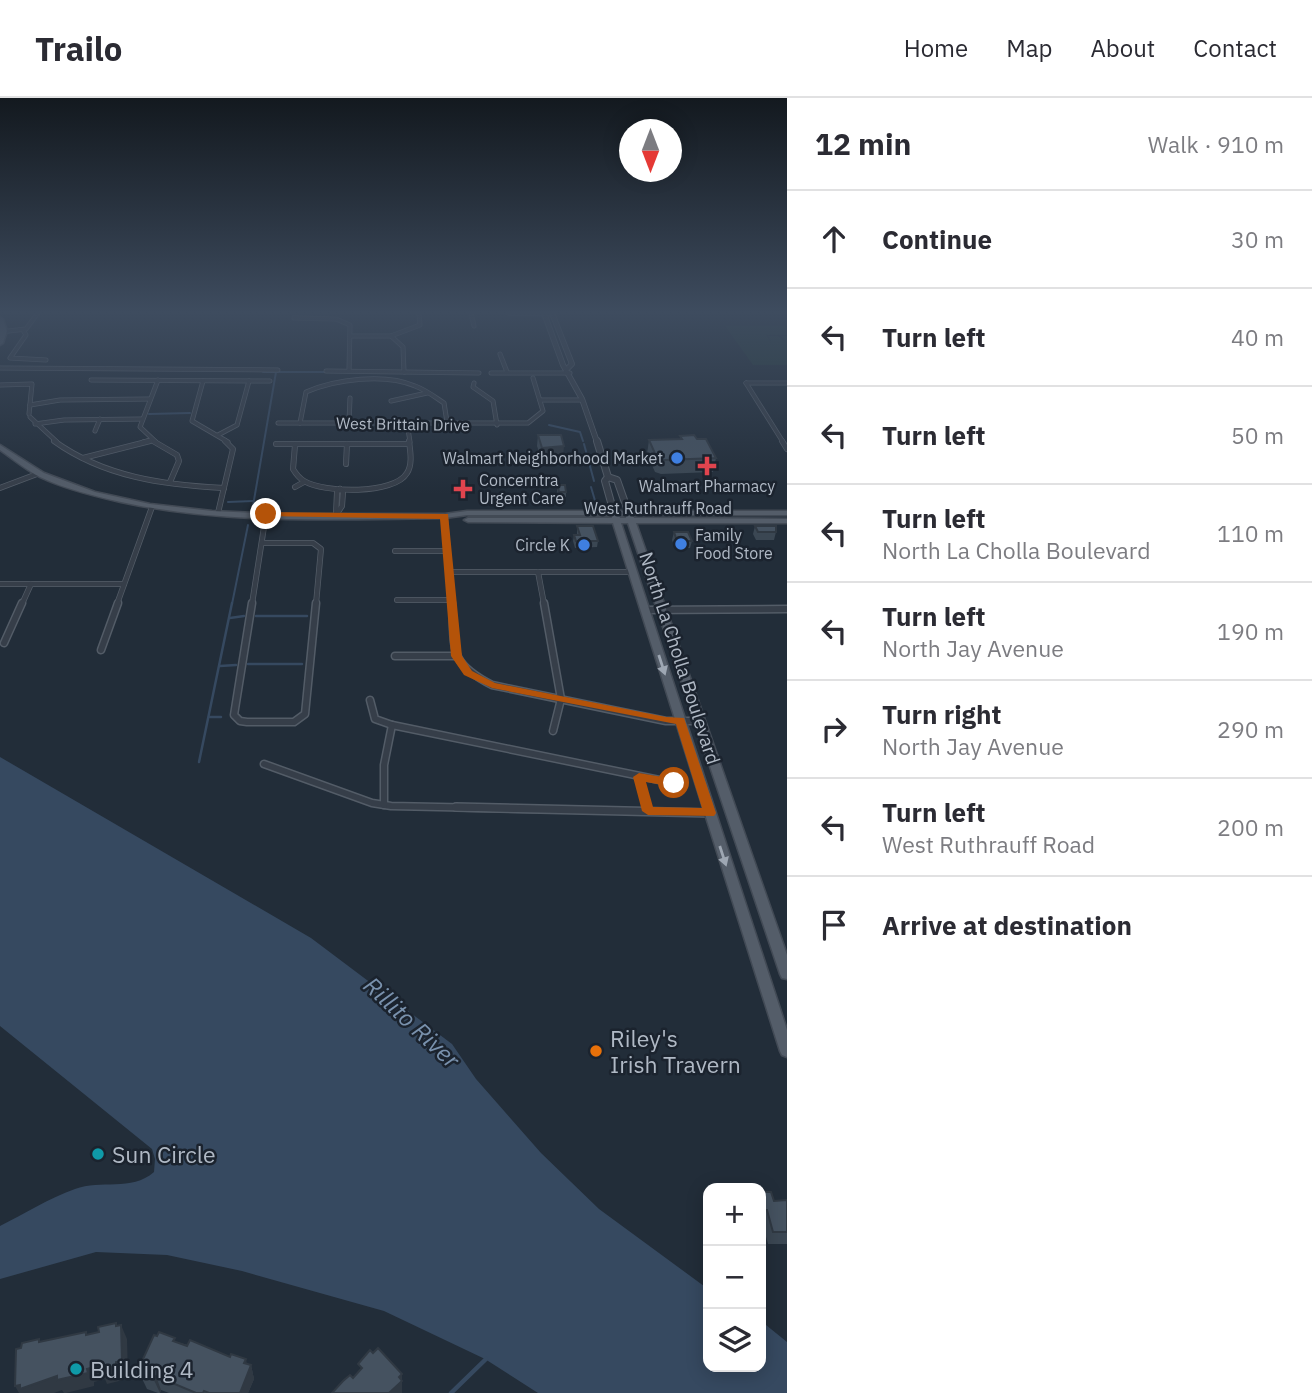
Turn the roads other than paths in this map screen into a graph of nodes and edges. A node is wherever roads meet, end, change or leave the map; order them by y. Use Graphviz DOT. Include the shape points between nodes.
graph roads {
  1 [pos="570,373"];
  2 [pos="533,378"];
  3 [pos="91,380"];
  4 [pos="158,380"];
  5 [pos="203,381"];
  6 [pos="249,381"];
  7 [pos="270,381"];
  8 [pos="308,382"];
  9 [pos="474,383"];
  10 [pos="787,383"];
  11 [pos="0,385"];
  12 [pos="316,386"];
  13 [pos="427,393"];
  14 [pos="350,398"];
  15 [pos="150,399"];
  16 [pos="541,400"];
  17 [pos="582,400"];
  18 [pos="391,401"];
  19 [pos="30,405"];
  20 [pos="100,419"];
  21 [pos="142,419"];
  22 [pos="533,420"];
  23 [pos="349,422"];
  24 [pos="407,422"];
  25 [pos="447,422"];
  26 [pos="278,423"];
  27 [pos="300,423"];
  28 [pos="36,424"];
  29 [pos="541,424"];
  30 [pos="497,425"];
  31 [pos="94,431"];
  32 [pos="775,431"];
  33 [pos="787,431"];
  34 [pos="218,435"];
  35 [pos="152,440"];
  36 [pos="276,444"];
  37 [pos="295,444"];
  38 [pos="347,444"];
  39 [pos="409,444"];
  40 [pos="0,447"];
  41 [pos="787,449"];
  42 [pos="82,458"];
  43 [pos="346,464"];
  44 [pos="37,474"];
  45 [pos="608,477"];
  46 [pos="170,482"];
  47 [pos="304,482"];
  48 [pos="394,483"];
  49 [pos="295,487"];
  50 [pos="402,487"];
  51 [pos="0,488"];
  52 [pos="225,488"];
  53 [pos="340,489"];
  54 [pos="152,507"];
  55 [pos="218,513"];
  56 [pos="787,513"];
  57 [pos="266,514"];
  58 [pos="336,515"];
  59 [pos="444,516"];
  60 [pos="615,518"];
  61 [pos="631,518"];
  62 [pos="787,521"];
  63 [pos="262,543"];
  64 [pos="395,551"];
  65 [pos="448,551"];
  66 [pos="450,572"];
  67 [pos="538,572"];
  68 [pos="632,572"];
  69 [pos="0,584"];
  70 [pos="31,584"];
  71 [pos="124,584"];
  72 [pos="397,600"];
  73 [pos="452,600"];
  74 [pos="787,609"];
  75 [pos="644,610"];
  76 [pos="662,610"];
  77 [pos="4,643"];
  78 [pos="101,650"];
  79 [pos="395,656"];
  80 [pos="456,656"];
  81 [pos="561,699"];
  82 [pos="370,700"];
  83 [pos="680,721"];
  84 [pos="699,721"];
  85 [pos="392,725"];
  86 [pos="552,731"];
  87 [pos="264,764"];
  88 [pos="639,777"];
  89 [pos="674,783"];
  90 [pos="384,805"];
  91 [pos="648,811"];
  92 [pos="710,813"];
  93 [pos="787,974"];
  94 [pos="787,1051"];
  1 -- 17 [label="street, North La Cholla Boulevard"];
  2 -- 16 [label="street"];
  3 -- 4 [label="street"];
  4 -- 5 [label="street"];
  4 -- 15 [label="street"];
  5 -- 6 [label="street"];
  5 -- 34 [label="street" via="192,421"];
  6 -- 7 [label="street"];
  6 -- 34 [label="street" via="237,425"];
  8 -- 12 [label="street"];
  9 -- 30 [label="street" via="473,387 492,401"];
  10 -- 32 [label="street" via="746,383"];
  11 -- 19 [label="street" via="32,384"];
  12 -- 13 [label="street" via="339,381 405,382"];
  12 -- 27 [label="street" via="306,391"];
  13 -- 18 [label="street"];
  13 -- 25 [label="street" via="444,403"];
  14 -- 23 [label="street"];
  15 -- 19 [label="street"];
  15 -- 21 [label="street"];
  16 -- 17 [label="street"];
  16 -- 22 [label="street" via="543,411"];
  17 -- 45 [label="street, North La Cholla Boulevard"];
  19 -- 28 [label="street"];
  20 -- 21 [label="street"];
  20 -- 28 [label="street"];
  20 -- 31 [label="street"];
  21 -- 35 [label="street" via="141,428"];
  22 -- 29 [label="street"];
  22 -- 30 [label="street, West Brittain Drive"];
  23 -- 24 [label="street, West Brittain Drive"];
  23 -- 27 [label="street, West Brittain Drive"];
  24 -- 25 [label="street, West Brittain Drive"];
  24 -- 39 [label="street"];
  25 -- 30 [label="street, West Brittain Drive"];
  26 -- 27 [label="street, West Brittain Drive"];
  28 -- 42 [label="street" via="50,439"];
  32 -- 33 [label="street"];
  32 -- 41 [label="street"];
  34 -- 52 [label="street" via="233,449"];
  35 -- 42 [label="street"];
  35 -- 46 [label="street" via="177,455"];
  36 -- 37 [label="street"];
  37 -- 38 [label="street"];
  37 -- 47 [label="street" via="293,469"];
  38 -- 39 [label="street"];
  38 -- 43 [label="street"];
  39 -- 48 [label="street" via="410,470"];
  40 -- 44 [label="main road, West Ruthrauff Road"];
  42 -- 46 [label="street"];
  44 -- 51 [label="street"];
  44 -- 54 [label="main road, West Ruthrauff Road" via="86,492"];
  45 -- 60 [label="street, North La Cholla Boulevard" via="605,481"];
  45 -- 61 [label="street, North La Cholla Boulevard" via="617,480"];
  46 -- 52 [label="street"];
  47 -- 49 [label="street"];
  47 -- 53 [label="street"];
  48 -- 50 [label="street"];
  48 -- 53 [label="street"];
  52 -- 55 [label="street"];
  53 -- 58 [label="street" via="342,506"];
  54 -- 55 [label="main road, West Ruthrauff Road"];
  54 -- 71 [label="street"];
  55 -- 57 [label="main road, West Ruthrauff Road"];
  56 -- 61 [label="main road, West Ruthrauff Road"];
  57 -- 58 [label="main road, West Ruthrauff Road"];
  57 -- 63 [label="street"];
  58 -- 59 [label="main road, West Ruthrauff Road"];
  59 -- 60 [label="main road, West Ruthrauff Road" via="462,520"];
  59 -- 65 [label="street"];
  60 -- 61 [label="main road, West Ruthrauff Road"];
  60 -- 68 [label="main road, North La Cholla Boulevard"];
  61 -- 62 [label="main road, West Ruthrauff Road"];
  61 -- 76 [label="main road, North La Cholla Boulevard"];
  63 -- 63 [label="street" via="309,543 321,549 305,713 303,720 290,723 235,721"];
  64 -- 65 [label="street"];
  65 -- 66 [label="street"];
  66 -- 67 [label="street"];
  66 -- 73 [label="street"];
  67 -- 68 [label="street"];
  67 -- 81 [label="street"];
  68 -- 75 [label="main road, North La Cholla Boulevard"];
  69 -- 70 [label="street"];
  70 -- 71 [label="street"];
  70 -- 77 [label="street"];
  71 -- 78 [label="street"];
  72 -- 73 [label="street"];
  73 -- 80 [label="street"];
  74 -- 76 [label="street"];
  75 -- 76 [label="street"];
  75 -- 83 [label="main road, North La Cholla Boulevard, one-way"];
  76 -- 84 [label="main road, North La Cholla Boulevard"];
  79 -- 80 [label="street"];
  80 -- 81 [label="street" via="468,673 492,685"];
  81 -- 83 [label="street"];
  81 -- 86 [label="street"];
  82 -- 85 [label="street" via="375,719"];
  83 -- 84 [label="street"];
  83 -- 92 [label="main road, North La Cholla Boulevard"];
  84 -- 93 [label="main road, North La Cholla Boulevard"];
  85 -- 88 [label="street"];
  85 -- 90 [label="street" via="384,765"];
  87 -- 90 [label="street"];
  88 -- 89 [label="street"];
  88 -- 91 [label="street"];
  90 -- 91 [label="street"];
  91 -- 92 [label="street"];
  92 -- 94 [label="main road, North La Cholla Boulevard, one-way"];
}
